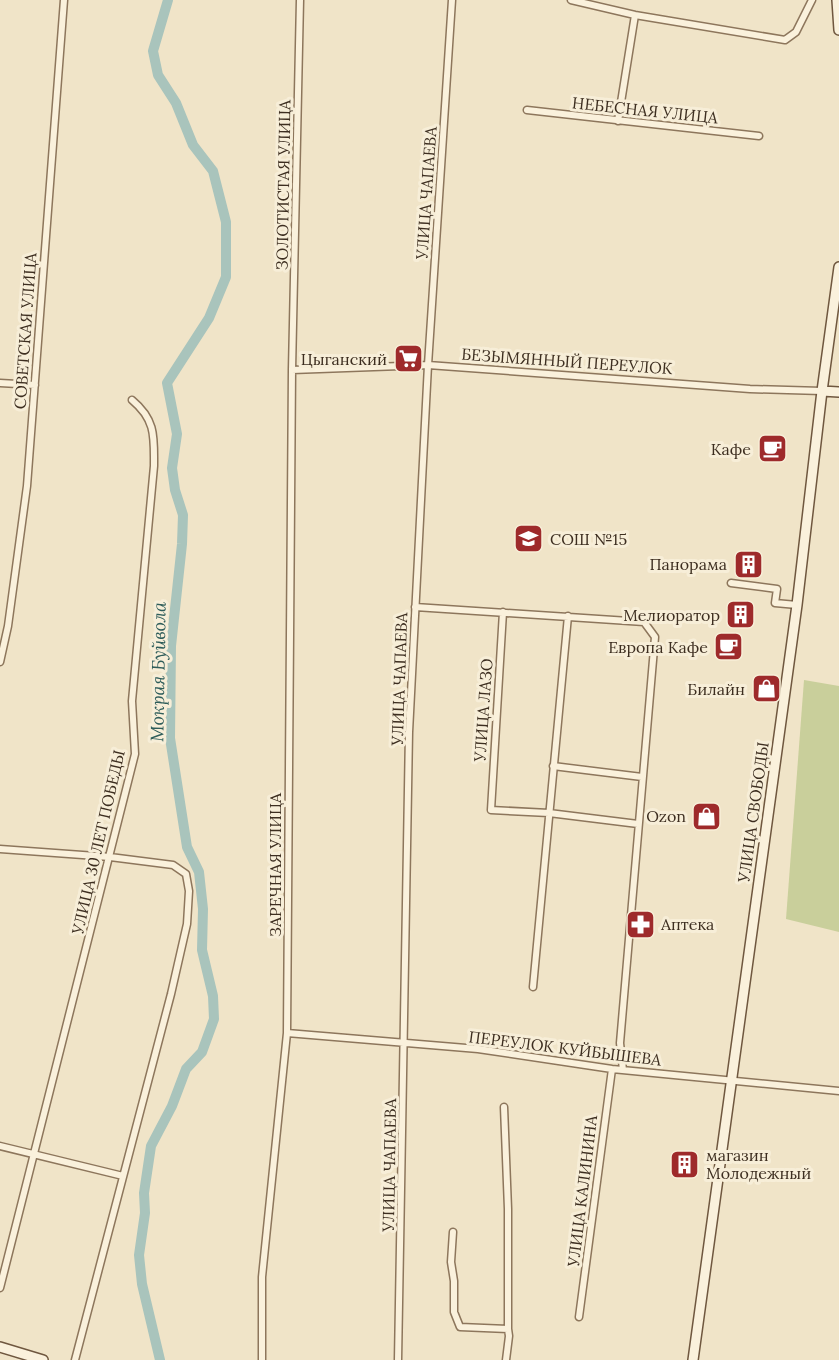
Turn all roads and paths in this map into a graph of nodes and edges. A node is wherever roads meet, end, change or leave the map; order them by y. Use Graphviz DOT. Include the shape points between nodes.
graph roads {
  1 [pos="64,0"];
  2 [pos="300,0"];
  3 [pos="453,0"];
  4 [pos="571,0"];
  5 [pos="812,0"];
  6 [pos="837,0"];
  7 [pos="635,15"];
  8 [pos="839,30"];
  9 [pos="527,110"];
  10 [pos="618,121"];
  11 [pos="759,136"];
  12 [pos="839,267"];
  13 [pos="428,365"];
  14 [pos="292,370"];
  15 [pos="0,383"];
  16 [pos="34,385"];
  17 [pos="822,392"];
  18 [pos="839,392"];
  19 [pos="132,400"];
  20 [pos="731,583"];
  21 [pos="797,605"];
  22 [pos="415,607"];
  23 [pos="503,612"];
  24 [pos="568,616"];
  25 [pos="0,662"];
  26 [pos="553,766"];
  27 [pos="642,777"];
  28 [pos="549,813"];
  29 [pos="638,824"];
  30 [pos="0,849"];
  31 [pos="110,857"];
  32 [pos="533,987"];
  33 [pos="287,1033"];
  34 [pos="405,1044"];
  35 [pos="612,1069"];
  36 [pos="622,1070"];
  37 [pos="731,1081"];
  38 [pos="839,1091"];
  39 [pos="504,1107"];
  40 [pos="0,1146"];
  41 [pos="34,1154"];
  42 [pos="123,1176"];
  43 [pos="453,1232"];
  44 [pos="0,1288"];
  45 [pos="579,1317"];
  46 [pos="508,1329"];
  47 [pos="0,1347"];
  48 [pos="43,1360"];
  49 [pos="75,1360"];
  50 [pos="262,1360"];
  51 [pos="398,1360"];
  52 [pos="506,1360"];
  53 [pos="693,1360"];
  1 -- 16 [label="street, СОВЕТСКАЯ УЛИЦА"];
  2 -- 14 [label="street, ЗОЛОТИСТАЯ УЛИЦА"];
  3 -- 13 [label="street, УЛИЦА ЧАПАЕВА"];
  4 -- 7 [label="street"];
  5 -- 7 [label="street" via="796,32 785,40"];
  6 -- 8 [label="main road"];
  7 -- 10 [label="street"];
  9 -- 10 [label="street, НЕБЕСНАЯ УЛИЦА"];
  10 -- 11 [label="street, НЕБЕСНАЯ УЛИЦА"];
  12 -- 17 [label="main road, УЛИЦА СВОБОДЫ"];
  13 -- 14 [label="street, БЕЗЫМЯННЫЙ ПЕРЕУЛОК"];
  13 -- 17 [label="street, БЕЗЫМЯННЫЙ ПЕРЕУЛОК"];
  13 -- 22 [label="street, УЛИЦА ЧАПАЕВА"];
  14 -- 33 [label="street, ЗАРЕЧНАЯ УЛИЦА"];
  15 -- 16 [label="street"];
  16 -- 25 [label="street, СОВЕТСКАЯ УЛИЦА" via="27,486"];
  17 -- 18 [label="main road, БЕЗЫМЯННЫЙ ПЕРЕУЛОК"];
  17 -- 21 [label="main road, УЛИЦА СВОБОДЫ"];
  19 -- 31 [label="street, УЛИЦА 30 ЛЕТ ПОБЕДЫ" via="143,409 154,429 154,466 132,701 135,754"];
  20 -- 21 [label="street" via="777,589 775,603"];
  21 -- 37 [label="main road, УЛИЦА СВОБОДЫ"];
  22 -- 23 [label="street"];
  22 -- 34 [label="street, УЛИЦА ЧАПАЕВА"];
  23 -- 24 [label="street"];
  23 -- 28 [label="street, УЛИЦА ЛАЗО" via="491,810"];
  24 -- 26 [label="street"];
  24 -- 27 [label="street" via="644,622 654,637"];
  26 -- 27 [label="street"];
  26 -- 28 [label="street"];
  27 -- 29 [label="street"];
  28 -- 29 [label="street"];
  28 -- 32 [label="street"];
  29 -- 36 [label="street" via="620,1043"];
  30 -- 31 [label="street"];
  31 -- 41 [label="street, УЛИЦА 30 ЛЕТ ПОБЕДЫ"];
  31 -- 42 [label="street" via="173,865 186,874 189,891 187,924 171,994"];
  33 -- 34 [label="street, ПЕРЕУЛОК КУЙБЫШЕВА"];
  33 -- 50 [label="street, ЗАРЕЧНАЯ УЛИЦА" via="262,1276"];
  34 -- 35 [label="street, ПЕРЕУЛОК КУЙБЫШЕВА" via="478,1049"];
  34 -- 51 [label="street, УЛИЦА ЧАПАЕВА"];
  35 -- 36 [label="street, ПЕРЕУЛОК КУЙБЫШЕВА"];
  35 -- 45 [label="street, УЛИЦА КАЛИНИНА"];
  36 -- 37 [label="street, ПЕРЕУЛОК КУЙБЫШЕВА"];
  37 -- 38 [label="street, ПЕРЕУЛОК КУЙБЫШЕВА"];
  37 -- 53 [label="main road, УЛИЦА СВОБОДЫ"];
  39 -- 46 [label="street"];
  40 -- 41 [label="street"];
  41 -- 42 [label="street"];
  41 -- 44 [label="street, УЛИЦА 30 ЛЕТ ПОБЕДЫ"];
  42 -- 49 [label="street"];
  43 -- 46 [label="street" via="454,1312 460,1327"];
  46 -- 52 [label="street"];
  47 -- 48 [label="main road"];
}
